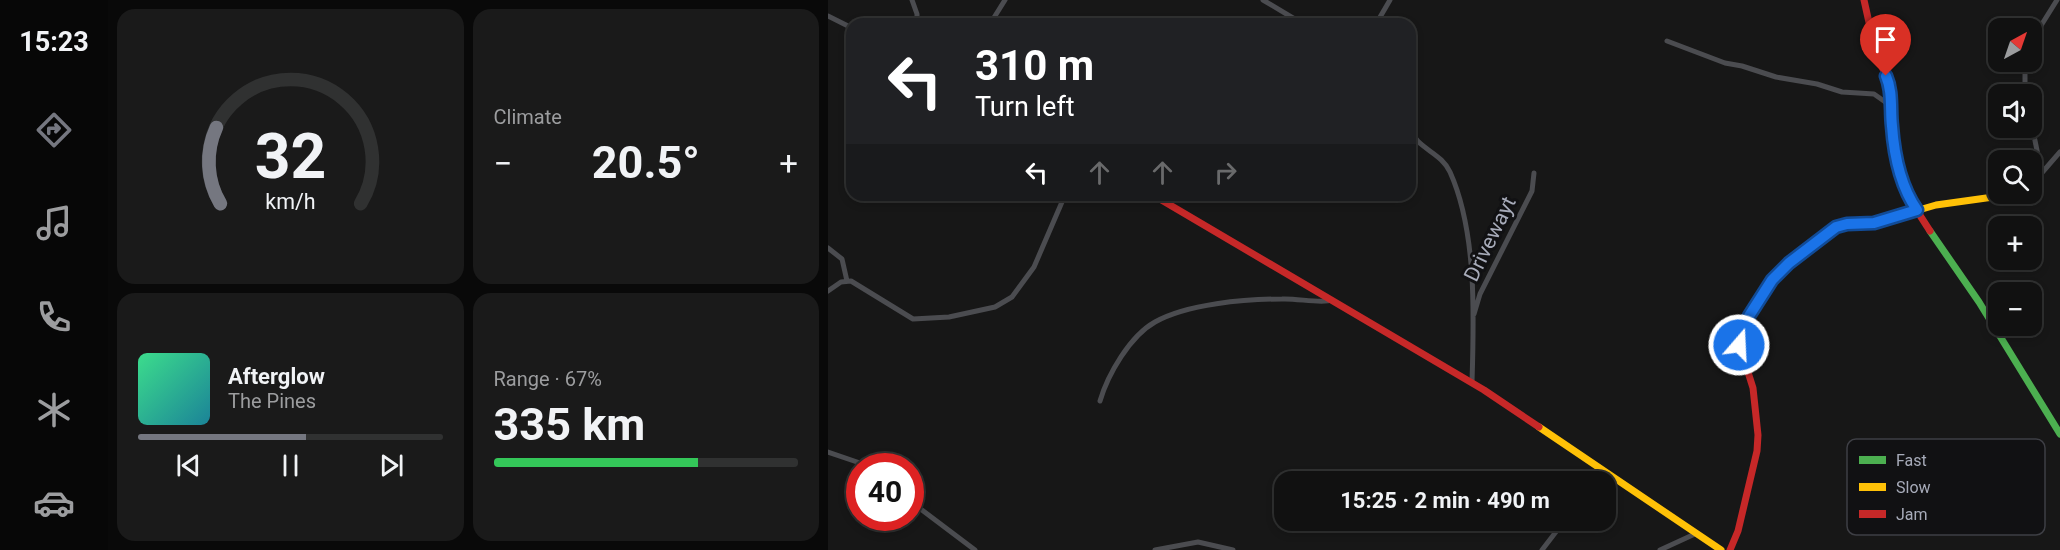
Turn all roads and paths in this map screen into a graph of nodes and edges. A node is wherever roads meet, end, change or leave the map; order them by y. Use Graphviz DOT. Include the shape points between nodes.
graph roads {
  1 [pos="912,0"];
  2 [pos="1005,0"];
  3 [pos="1263,0"];
  4 [pos="1390,0"];
  5 [pos="1864,0"];
  6 [pos="2057,0"];
  7 [pos="828,16"];
  8 [pos="917,18"];
  9 [pos="994,18"];
  10 [pos="1293,18"];
  11 [pos="1380,18"];
  12 [pos="2042,24"];
  13 [pos="846,25"];
  14 [pos="1666,41"];
  15 [pos="1891,106"];
  16 [pos="1416,140"];
  17 [pos="2060,152"];
  18 [pos="2060,162"];
  19 [pos="2051,164"];
  20 [pos="1534,173"];
  21 [pos="2042,173"];
  22 [pos="1988,198"];
  23 [pos="1062,201"];
  24 [pos="1163,201"];
  25 [pos="1917,210"];
  26 [pos="828,248"];
  27 [pos="847,281"];
  28 [pos="828,291"];
  29 [pos="1332,300"];
  30 [pos="1472,318"];
  31 [pos="1472,382"];
  32 [pos="1100,400"];
  33 [pos="2060,434"];
  34 [pos="828,452"];
  35 [pos="846,458"];
  36 [pos="1605,471"];
  37 [pos="1616,479"];
  38 [pos="924,512"];
  39 [pos="1557,531"];
  40 [pos="1697,533"];
  41 [pos="1716,549"];
  42 [pos="975,550"];
  43 [pos="1155,550"];
  44 [pos="1233,550"];
  45 [pos="1542,550"];
  46 [pos="1660,550"];
  47 [pos="1730,550"];
  1 -- 8 [label="street"];
  2 -- 9 [label="street"];
  3 -- 10 [label="street"];
  4 -- 11 [label="street"];
  5 -- 15 [label="street" via="1874,45 1890,88"];
  6 -- 12 [label="street"];
  7 -- 13 [label="street"];
  14 -- 15 [label="street" via="1776,77 1842,93 1874,94"];
  15 -- 25 [label="street" via="1898,165"];
  16 -- 30 [label="street" via="1443,160 1458,191 1466,223"];
  17 -- 19 [label="street"];
  18 -- 19 [label="street"];
  19 -- 21 [label="street"];
  20 -- 30 [label="street, Drivewayt" via="1532,191 1480,294"];
  22 -- 25 [label="street"];
  23 -- 27 [label="street" via="1034,267 1012,297 995,307 950,317 913,319"];
  24 -- 29 [label="street"];
  25 -- 33 [label="street"];
  25 -- 47 [label="street" via="1874,223 1838,226 1778,273 1758,300 1739,345 1753,388 1757,451"];
  26 -- 27 [label="street" via="842,259"];
  27 -- 28 [label="street"];
  29 -- 31 [label="street"];
  29 -- 32 [label="street" via="1293,298 1211,304 1156,322 1135,339 1110,373"];
  30 -- 31 [label="street"];
  31 -- 36 [label="street"];
  34 -- 35 [label="street"];
  37 -- 40 [label="street"];
  38 -- 42 [label="street"];
  39 -- 45 [label="street"];
  40 -- 41 [label="street"];
  40 -- 46 [label="street"];
  43 -- 44 [label="street" via="1198,542"];
}
